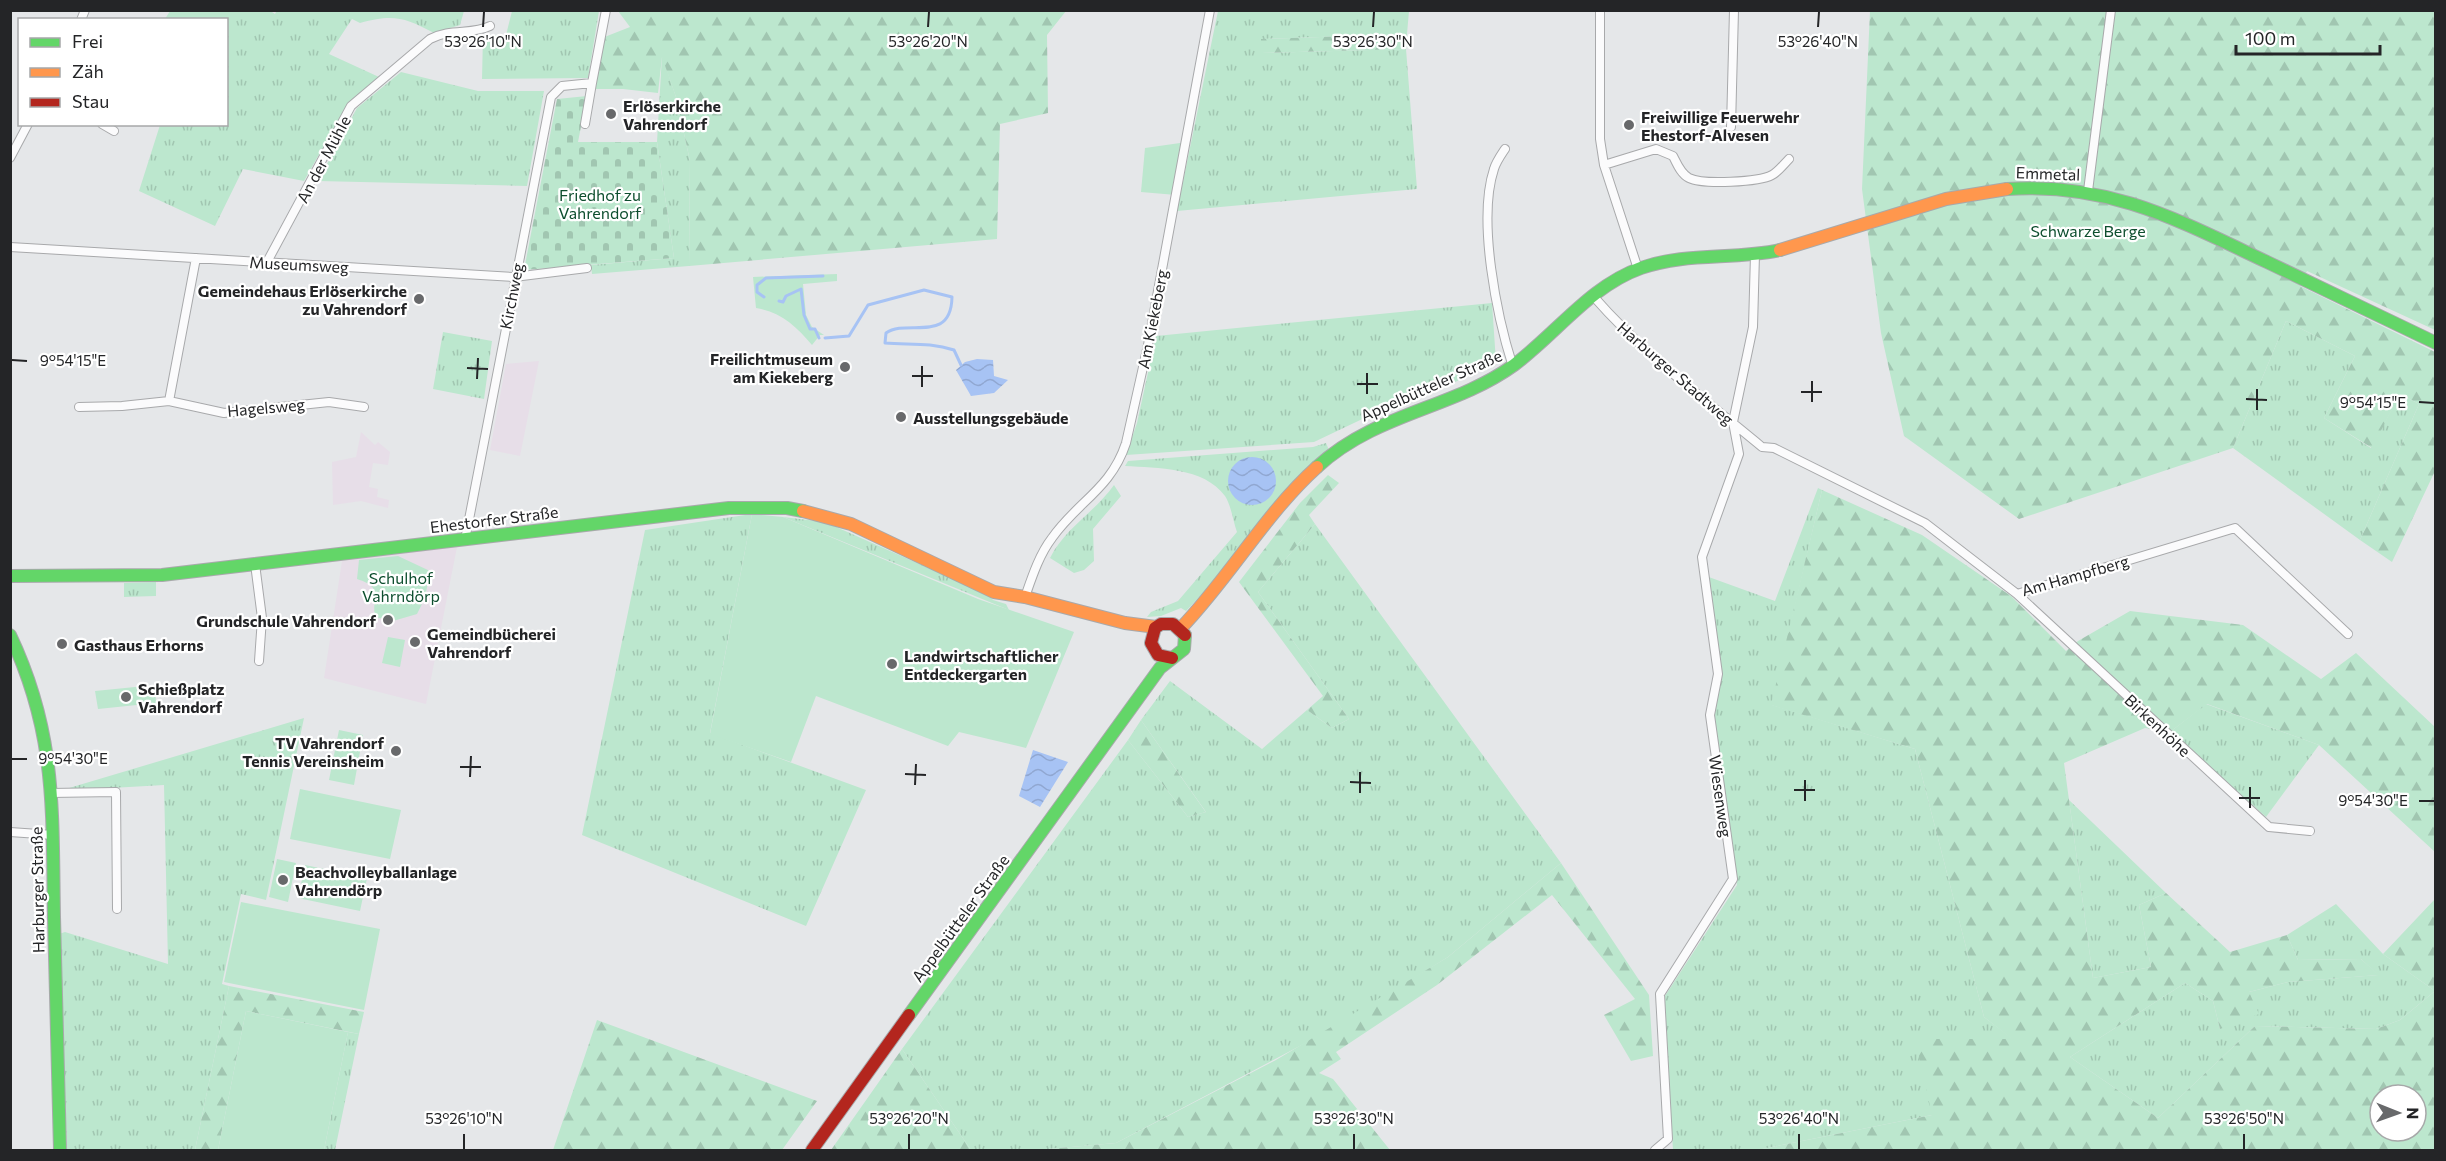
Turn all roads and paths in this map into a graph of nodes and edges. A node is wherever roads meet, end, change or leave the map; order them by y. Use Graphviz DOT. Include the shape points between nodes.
graph roads {
  1 [pos="606,10"];
  2 [pos="1210,10"];
  3 [pos="1600,10"];
  4 [pos="1734,10"];
  5 [pos="2111,10"];
  6 [pos="490,26"];
  7 [pos="592,83"];
  8 [pos="585,124"];
  9 [pos="27,126"];
  10 [pos="106,126"];
  11 [pos="1731,128"];
  12 [pos="114,130"];
  13 [pos="1505,149"];
  14 [pos="10,158"];
  15 [pos="1789,159"];
  16 [pos="1604,165"];
  17 [pos="2088,191"];
  18 [pos="10,247"];
  19 [pos="1755,254"];
  20 [pos="196,258"];
  21 [pos="267,262"];
  22 [pos="587,268"];
  23 [pos="1638,268"];
  24 [pos="514,277"];
  25 [pos="1594,297"];
  26 [pos="2436,343"];
  27 [pos="1513,368"];
  28 [pos="169,401"];
  29 [pos="79,407"];
  30 [pos="364,407"];
  31 [pos="1733,422"];
  32 [pos="1762,447"];
  33 [pos="465,540"];
  34 [pos="255,564"];
  35 [pos="10,576"];
  36 [pos="2017,594"];
  37 [pos="1025,597"];
  38 [pos="1125,623"];
  39 [pos="1156,627"];
  40 [pos="1181,627"];
  41 [pos="2348,634"];
  42 [pos="10,635"];
  43 [pos="1152,646"];
  44 [pos="1172,658"];
  45 [pos="259,661"];
  46 [pos="1134,706"];
  47 [pos="50,793"];
  48 [pos="2310,831"];
  49 [pos="10,832"];
  50 [pos="52,835"];
  51 [pos="117,909"];
  52 [pos="60,1150"];
  53 [pos="812,1150"];
  54 [pos="1655,1150"];
  1 -- 7 [label="street"];
  2 -- 37 [label="street, Am Kiekeberg" via="1148,345 1121,459 1106,482 1052,537"];
  3 -- 16 [label="street" via="1600,139"];
  4 -- 11 [label="street"];
  5 -- 17 [label="street"];
  6 -- 21 [label="street, An der Mühle" via="441,33 430,39 351,106"];
  7 -- 8 [label="street"];
  7 -- 24 [label="street, Kirchweg" via="562,86 551,97"];
  9 -- 14 [label="street"];
  10 -- 12 [label="street"];
  13 -- 27 [label="street" via="1491,183 1489,239 1492,273"];
  15 -- 16 [label="street" via="1772,175 1731,181 1688,178 1673,156 1656,149"];
  16 -- 23 [label="street"];
  17 -- 19 [label="main road, Emmetal" via="2027,186 1964,194 1806,244"];
  17 -- 26 [label="main road, Emmetal" via="2163,213"];
  18 -- 20 [label="street, Museumsweg"];
  19 -- 23 [label="main road, Emmetal" via="1693,256"];
  19 -- 31 [label="street" via="1752,334"];
  20 -- 21 [label="street, Museumsweg"];
  20 -- 28 [label="street"];
  21 -- 24 [label="street, Museumsweg"];
  22 -- 24 [label="street, Museumsweg"];
  23 -- 25 [label="main road, Appelbütteler Straße"];
  24 -- 33 [label="street, Kirchweg"];
  25 -- 27 [label="main road, Appelbütteler Straße"];
  25 -- 31 [label="street, Harburger Stadtweg" via="1620,327"];
  27 -- 40 [label="main road, Appelbütteler Straße" via="1386,421 1331,454 1283,502 1220,585"];
  28 -- 29 [label="street, Hagelsweg"];
  28 -- 30 [label="street, Hagelsweg" via="224,412 328,402"];
  31 -- 32 [label="street, Harburger Stadtweg"];
  31 -- 54 [label="street, Wiesenweg" via="1739,454 1702,557 1718,674 1710,715 1733,879 1660,994 1668,1139"];
  32 -- 36 [label="street, Am Hampfberg" via="1774,448 1925,523"];
  33 -- 34 [label="main road, Ehestorfer Straße"];
  33 -- 37 [label="main road, Ehestorfer Straße" via="729,508 787,508 851,524 993,592"];
  34 -- 35 [label="main road, Ehestorfer Straße" via="148,576"];
  34 -- 45 [label="street" via="262,618"];
  36 -- 41 [label="street, Am Hampfberg" via="2235,528"];
  36 -- 48 [label="street, Birkenhöhe" via="2270,828"];
  37 -- 38 [label="main road, Ehestorfer Straße"];
  38 -- 39 [label="main road, Ehestorfer Straße"];
  38 -- 43 [label="main road, Ehestorfer Straße"];
  39 -- 40 [label="main road" via="1169,622"];
  39 -- 43 [label="main road"];
  40 -- 44 [label="main road" via="1186,636 1185,647"];
  42 -- 47 [label="main road, Harburger Straße" via="43,716"];
  43 -- 44 [label="main road" via="1162,657"];
  43 -- 46 [label="main road, Appelbütteler Straße" via="1152,663"];
  44 -- 46 [label="main road, Appelbütteler Straße" via="1162,665"];
  46 -- 53 [label="main road, Appelbütteler Straße"];
  47 -- 50 [label="main road, Harburger Straße"];
  47 -- 51 [label="street" via="116,792"];
  49 -- 50 [label="street"];
  50 -- 52 [label="main road, Harburger Straße"];
}
